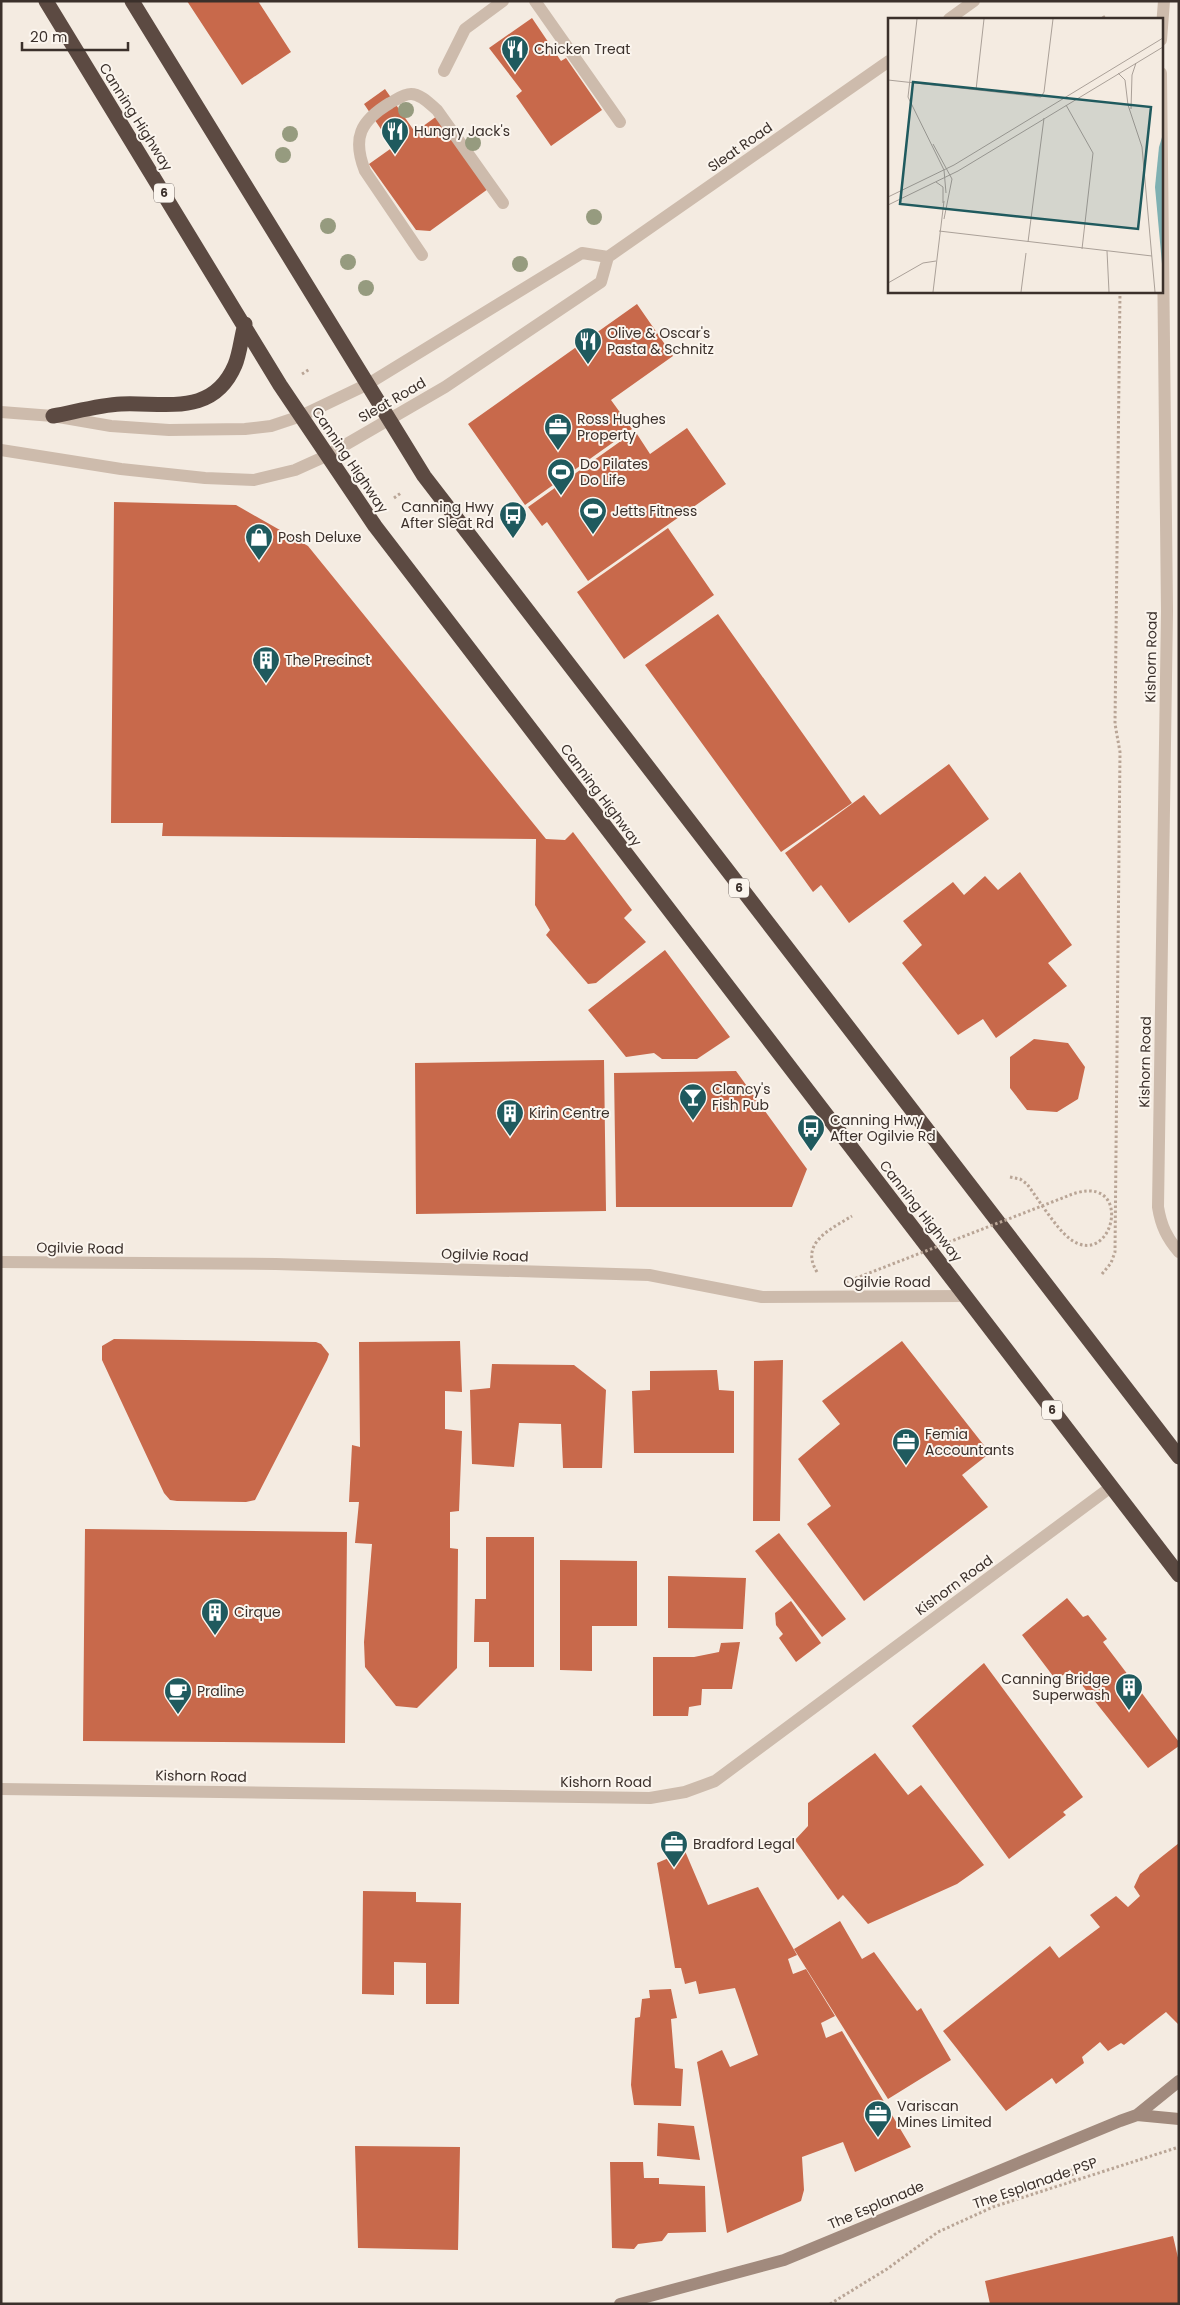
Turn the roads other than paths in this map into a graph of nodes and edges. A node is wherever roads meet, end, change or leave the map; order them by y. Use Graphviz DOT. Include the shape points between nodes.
graph roads {
  1 [pos="46,1"];
  2 [pos="132,1"];
  3 [pos="503,1"];
  4 [pos="535,1"];
  5 [pos="974,1"];
  6 [pos="1164,1"];
  7 [pos="950,18"];
  8 [pos="1162,27"];
  9 [pos="888,62"];
  10 [pos="444,70"];
  11 [pos="1162,118"];
  12 [pos="620,122"];
  13 [pos="503,203"];
  14 [pos="422,256"];
  15 [pos="608,257"];
  16 [pos="245,324"];
  17 [pos="368,384"];
  18 [pos="1,412"];
  19 [pos="53,416"];
  20 [pos="301,416"];
  21 [pos="389,420"];
  22 [pos="1,450"];
  23 [pos="326,456"];
  24 [pos="1173,611"];
  25 [pos="1179,1252"];
  26 [pos="1,1262"];
  27 [pos="965,1296"];
  28 [pos="1179,1457"];
  29 [pos="1111,1487"];
  30 [pos="1179,1575"];
  31 [pos="1,1788"];
  32 [pos="1179,2081"];
  33 [pos="1137,2115"];
  34 [pos="1179,2119"];
  35 [pos="620,2304"];
  1 -- 16 [label="highway, Canning Highway / 6"];
  2 -- 17 [label="highway, 6"];
  3 -- 10 [label="street" via="464,29"];
  4 -- 12 [label="street"];
  5 -- 7 [label="street"];
  6 -- 8 [label="street"];
  9 -- 15 [label="street, Sleat Road"];
  11 -- 24 [label="street, Kishorn Road"];
  13 -- 14 [label="street" via="436,110 425,100 411,94 379,110 369,118 360,134 360,158 364,171"];
  15 -- 17 [label="street, Sleat Road" via="582,253"];
  15 -- 21 [label="street, Sleat Road" via="601,282 445,387"];
  16 -- 19 [label="highway" via="235,365 225,382 210,397 172,405 120,404"];
  16 -- 20 [label="highway, Canning Highway / 6"];
  17 -- 20 [label="street, Sleat Road"];
  17 -- 21 [label="highway, 6"];
  18 -- 19 [label="street, Sleat Road"];
  19 -- 20 [label="street, Sleat Road" via="111,426 169,430 245,429 271,426"];
  20 -- 23 [label="highway, Canning Highway / 6"];
  21 -- 23 [label="street, Sleat Road"];
  21 -- 28 [label="highway, 6" via="424,476"];
  22 -- 23 [label="street, Sleat Road" via="121,469 254,480 295,470"];
  23 -- 27 [label="highway, Canning Highway / 6" via="375,526"];
  24 -- 25 [label="street, Kishorn Road" via="1158,1207 1161,1225"];
  26 -- 27 [label="street, Ogilvie Road" via="276,1264 648,1275 762,1297"];
  27 -- 29 [label="highway, Canning Highway / 6"];
  29 -- 30 [label="highway, Canning Highway / 6"];
  29 -- 31 [label="street, Kishorn Road" via="715,1780 685,1792 650,1798"];
  32 -- 33 [label="street, The Esplanade"];
  33 -- 34 [label="street, The Esplanade"];
  33 -- 35 [label="street, The Esplanade" via="784,2260"];
}
